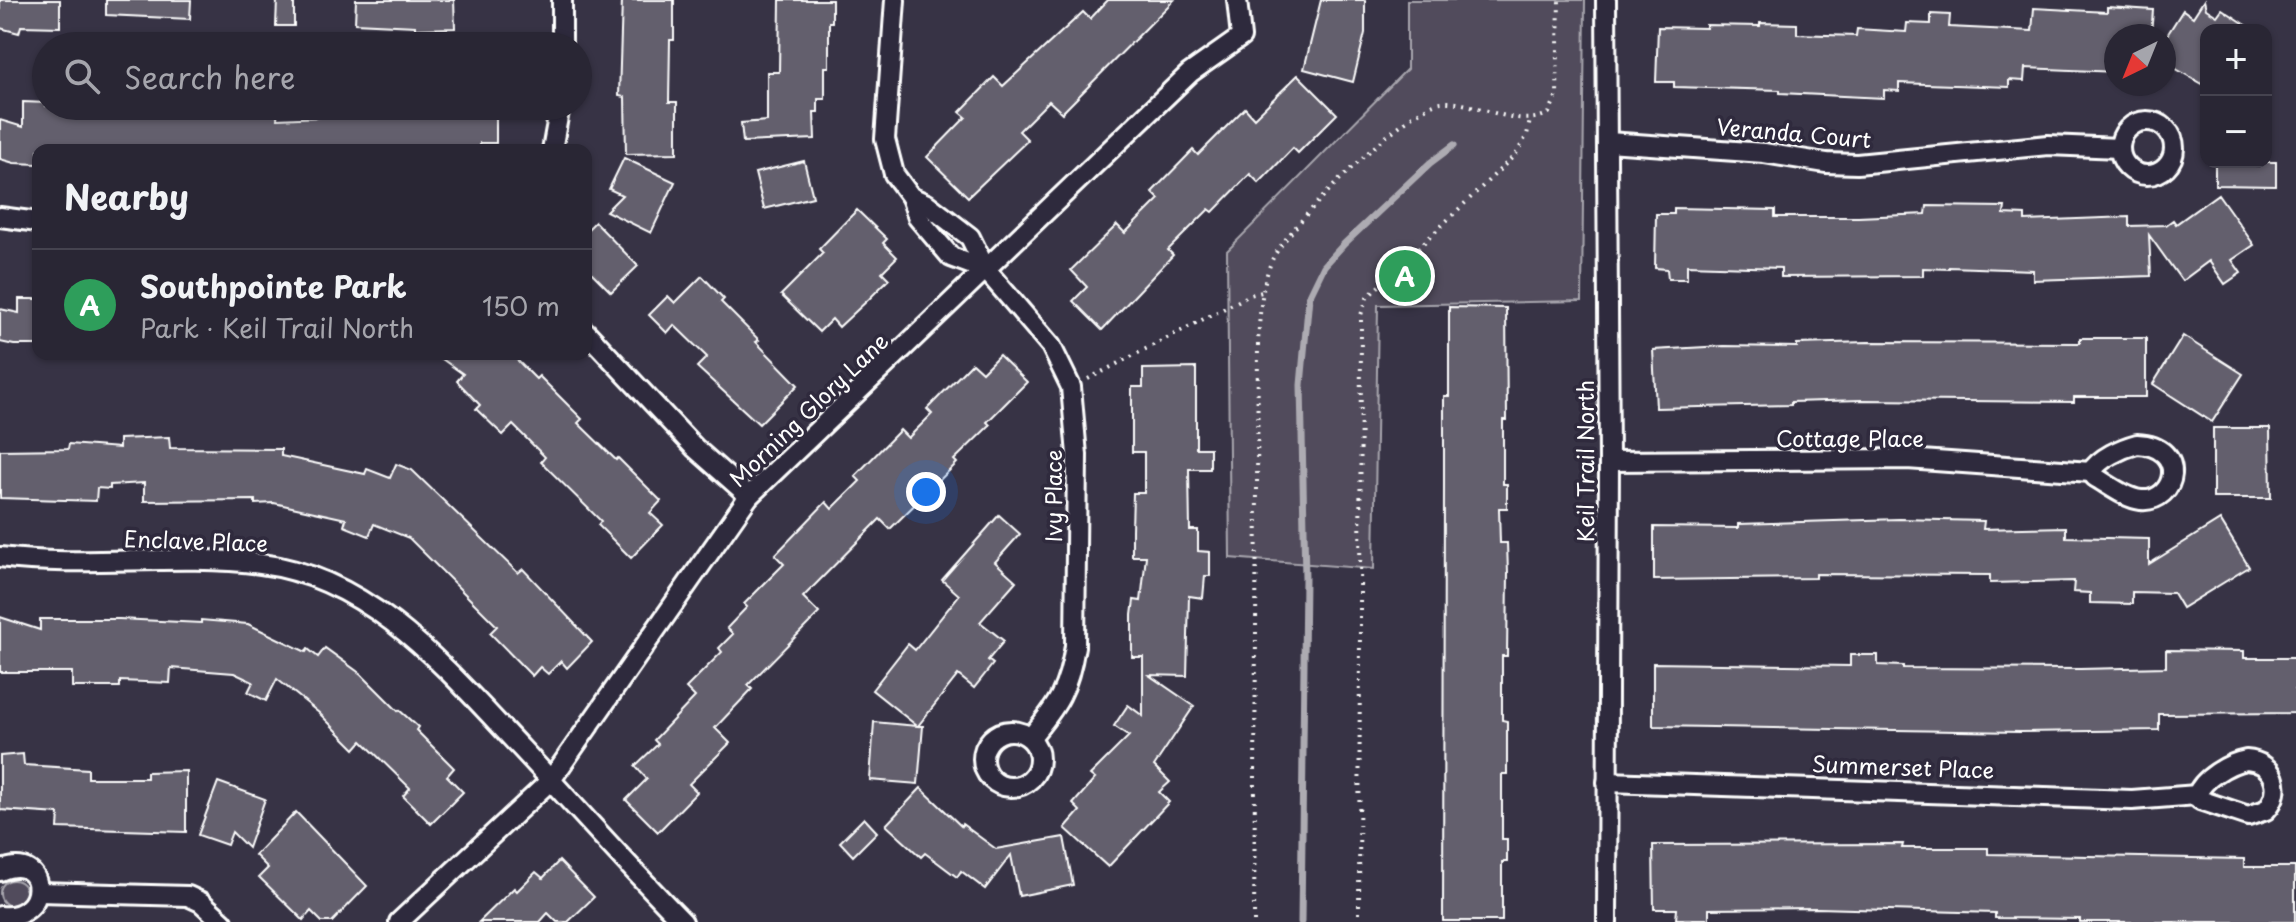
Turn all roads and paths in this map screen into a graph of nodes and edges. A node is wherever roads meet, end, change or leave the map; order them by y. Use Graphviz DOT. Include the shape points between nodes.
graph roads {
  1 [pos="562,0"];
  2 [pos="895,0"];
  3 [pos="1237,0"];
  4 [pos="1559,0"];
  5 [pos="1606,0"];
  6 [pos="562,32"];
  7 [pos="557,120"];
  8 [pos="1530,120"];
  9 [pos="1608,142"];
  10 [pos="553,144"];
  11 [pos="2119,148"];
  12 [pos="911,197"];
  13 [pos="0,217"];
  14 [pos="32,221"];
  15 [pos="986,270"];
  16 [pos="1262,292"];
  17 [pos="592,338"];
  18 [pos="1071,387"];
  19 [pos="1609,461"];
  20 [pos="2091,472"];
  21 [pos="749,496"];
  22 [pos="0,557"];
  23 [pos="1030,738"];
  24 [pos="551,780"];
  25 [pos="1607,782"];
  26 [pos="2197,795"];
  27 [pos="0,871"];
  28 [pos="39,892"];
  29 [pos="0,916"];
  30 [pos="223,922"];
  31 [pos="399,922"];
  32 [pos="683,922"];
  33 [pos="1254,922"];
  34 [pos="1359,922"];
  35 [pos="1607,922"];
  1 -- 6 [label="street"];
  2 -- 12 [label="street" via="885,139 894,174"];
  3 -- 15 [label="street, Morning Glory Lane" via="1241,37 1190,73"];
  4 -- 8 [label="path" via="1557,95 1549,113"];
  5 -- 9 [label="street, Keil Trail North"];
  7 -- 10 [label="street"];
  8 -- 16 [label="path" via="1450,102 1419,110 1299,221 1273,258"];
  8 -- 34 [label="path" via="1516,154 1367,298 1361,315"];
  9 -- 11 [label="street, Veranda Court" via="1857,164 2048,145"];
  9 -- 19 [label="street, Keil Trail North"];
  12 -- 15 [label="street" via="970,237"];
  12 -- 15 [label="street" via="918,218 951,257"];
  13 -- 14 [label="street"];
  15 -- 18 [label="street, Ivy Place" via="1045,338"];
  15 -- 21 [label="street, Morning Glory Lane"];
  16 -- 18 [label="path"];
  16 -- 33 [label="path"];
  17 -- 21 [label="street" via="695,448"];
  18 -- 23 [label="street, Ivy Place" via="1077,455 1075,646 1061,698"];
  19 -- 20 [label="street, Cottage Place" via="1907,459"];
  19 -- 25 [label="street, Keil Trail North"];
  21 -- 24 [label="street, Morning Glory Lane"];
  22 -- 24 [label="street, Enclave Place" via="247,563 308,574 381,612 420,645"];
  24 -- 31 [label="street, Morning Glory Lane"];
  24 -- 32 [label="street, Enclave Place"];
  25 -- 26 [label="street, Summerset Place" via="2132,800"];
  25 -- 35 [label="street, Keil Trail North"];
  27 -- 28 [label="street" via="24,871"];
  28 -- 29 [label="street" via="29,914 14,920"];
  28 -- 30 [label="street" via="175,894 201,902"];
}
